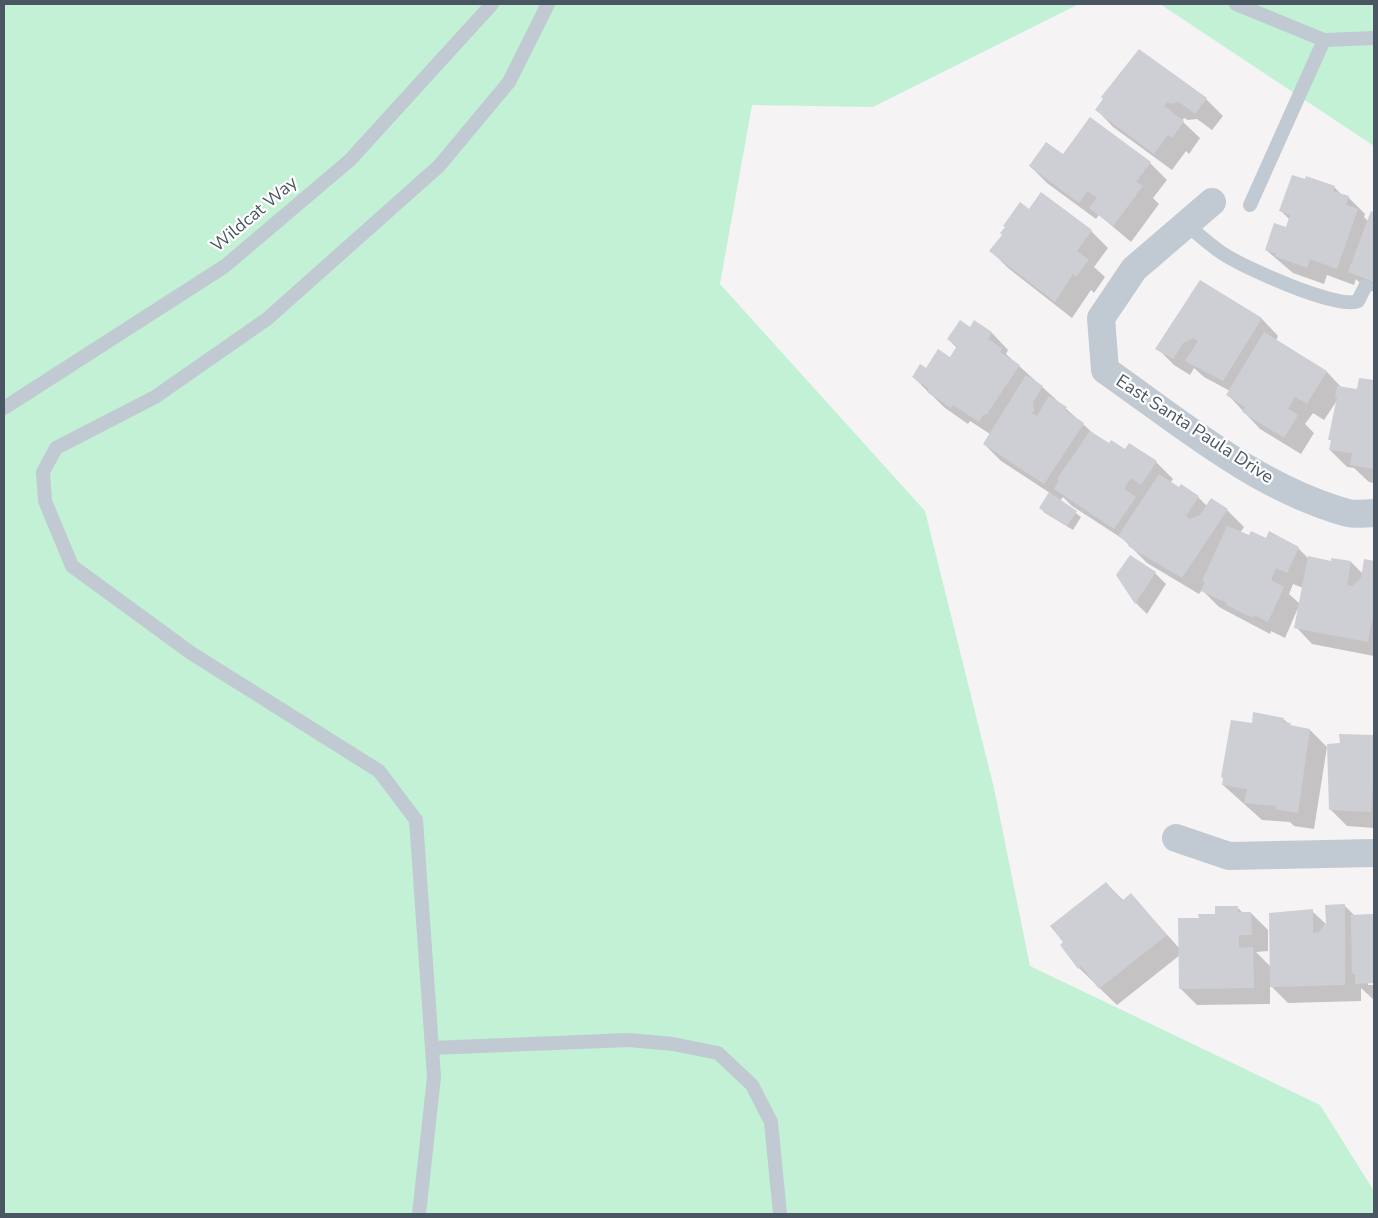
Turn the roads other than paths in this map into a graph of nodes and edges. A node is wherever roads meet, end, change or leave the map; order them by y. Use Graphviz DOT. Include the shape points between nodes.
graph roads {
  1 [pos="492,4"];
  2 [pos="548,4"];
  3 [pos="1236,4"];
  4 [pos="1374,38"];
  5 [pos="1324,40"];
  6 [pos="1212,202"];
  7 [pos="1250,205"];
  8 [pos="1186,224"];
  9 [pos="1364,287"];
  10 [pos="4,408"];
  11 [pos="1374,513"];
  12 [pos="1176,838"];
  13 [pos="1374,854"];
  14 [pos="432,1048"];
  15 [pos="418,1214"];
  16 [pos="780,1214"];
  1 -- 10 [label="lane, Wildcat Way" via="350,160 225,266"];
  2 -- 14 [label="lane" via="508,82 438,166 267,319 155,397 56,448 43,472 45,501 72,566 191,653 379,771 416,820"];
  3 -- 5 [label="lane"];
  4 -- 5 [label="lane"];
  5 -- 7 [label="lane"];
  6 -- 8 [label="street, East Santa Paula Drive"];
  8 -- 9 [label="lane" via="1232,258 1266,276 1332,300 1352,304 1358,301"];
  8 -- 11 [label="street, East Santa Paula Drive" via="1134,269 1101,318 1105,370 1260,476 1349,514"];
  12 -- 13 [label="street" via="1228,856"];
  14 -- 15 [label="lane" via="434,1077"];
  14 -- 16 [label="lane" via="629,1040 718,1053 752,1085 771,1122"];
}
